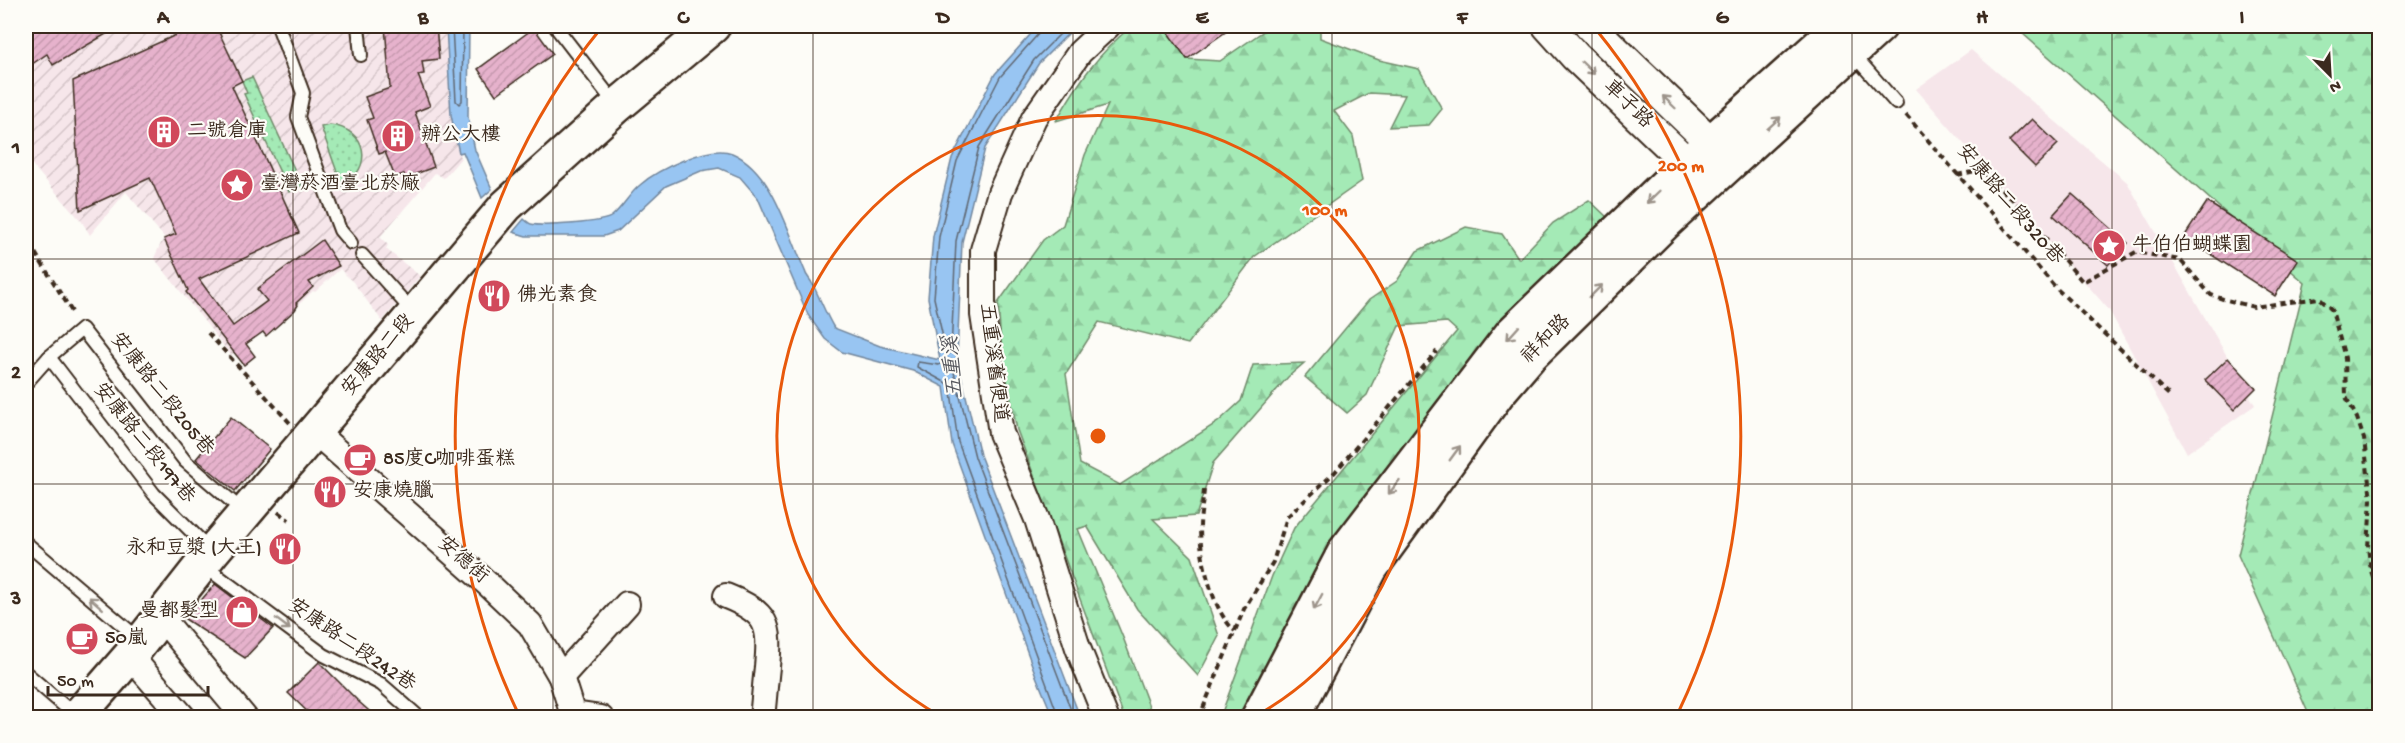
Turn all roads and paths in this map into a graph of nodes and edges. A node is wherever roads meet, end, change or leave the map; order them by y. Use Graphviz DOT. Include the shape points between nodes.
graph roads {
  1 [pos="278,26"];
  2 [pos="358,26"];
  3 [pos="555,26"];
  4 [pos="712,26"];
  5 [pos="1108,26"];
  6 [pos="1548,26"];
  7 [pos="1590,26"];
  8 [pos="1880,26"];
  9 [pos="1841,37"];
  10 [pos="361,55"];
  11 [pos="1896,103"];
  12 [pos="617,106"];
  13 [pos="1709,163"];
  14 [pos="1957,175"];
  15 [pos="351,243"];
  16 [pos="26,252"];
  17 [pos="362,255"];
  18 [pos="415,314"];
  19 [pos="82,329"];
  20 [pos="208,333"];
  21 [pos="1437,351"];
  22 [pos="48,357"];
  23 [pos="26,382"];
  24 [pos="2171,397"];
  25 [pos="310,437"];
  26 [pos="1204,490"];
  27 [pos="245,513"];
  28 [pos="26,543"];
  29 [pos="207,558"];
  30 [pos="726,596"];
  31 [pos="2379,596"];
  32 [pos="627,604"];
  33 [pos="1234,631"];
  34 [pos="143,638"];
  35 [pos="26,673"];
  36 [pos="561,677"];
  37 [pos="574,716"];
  38 [pos="76,717"];
  39 [pos="184,717"];
  40 [pos="245,717"];
  41 [pos="420,717"];
  42 [pos="601,717"];
  43 [pos="762,717"];
  44 [pos="1106,717"];
  45 [pos="1198,717"];
  46 [pos="1258,717"];
  47 [pos="1292,717"];
  1 -- 15 [label="lane" via="303,93 298,117 340,230"];
  2 -- 10 [label="lane"];
  3 -- 12 [label="lane"];
  4 -- 12 [label="main road, 安康路二段"];
  5 -- 44 [label="street, 五重溪舊便道" via="1080,52 1034,118 1000,193 984,249 983,315 1001,433 1037,519 1078,648"];
  6 -- 13 [label="street, 車子路, one-way" via="1575,56"];
  13 -- 7 [label="street, 車子路, one-way"];
  8 -- 9 [label="main road, 祥和路"];
  9 -- 11 [label="lane"];
  9 -- 13 [label="main road, 祥和路"];
  11 -- 14 [label="path, 安康路二段320巷"];
  12 -- 18 [label="main road, 安康路二段" via="506,206"];
  13 -- 46 [label="main road, 祥和路, one-way" via="1512,333 1345,550"];
  47 -- 13 [label="main road, 祥和路, one-way" via="1371,568 1498,393"];
  14 -- 24 [label="path, 安康路二段320巷" via="2056,289"];
  14 -- 31 [label="path" via="1981,170 2013,200 2083,282 2136,252 2180,260 2211,295 2254,307 2319,297 2332,310 2345,358 2346,397 2364,439 2371,500 2368,547"];
  16 -- 19 [label="path" via="34,252"];
  17 -- 18 [label="lane"];
  18 -- 25 [label="main road, 安康路二段"];
  19 -- 22 [label="lane, 安康路二段205巷"];
  19 -- 27 [label="lane, 安康路二段205巷" via="185,461"];
  20 -- 25 [label="path"];
  21 -- 33 [label="path" via="1335,472 1287,517 1273,562"];
  22 -- 23 [label="lane, 安康路二段205巷"];
  22 -- 29 [label="lane, 安康路二段197巷"];
  25 -- 27 [label="main road, 安康路二段"];
  25 -- 36 [label="street, 安德街" via="490,586 530,624"];
  26 -- 33 [label="path" via="1200,529 1210,590 1225,623"];
  27 -- 29 [label="main road, 安康路二段"];
  34 -- 28 [label="lane, one-way"];
  29 -- 34 [label="main road, 安康路二段"];
  29 -- 41 [label="lane, 安康路二段242巷, one-way" via="324,655 381,684"];
  30 -- 43 [label="street" via="751,607 770,635"];
  32 -- 36 [label="street"];
  33 -- 45 [label="path"];
  34 -- 38 [label="main road, 安康路二段"];
  34 -- 39 [label="street"];
  34 -- 40 [label="street"];
  35 -- 38 [label="lane"];
  36 -- 37 [label="street, 安德街"];
  37 -- 42 [label="street"];
}
